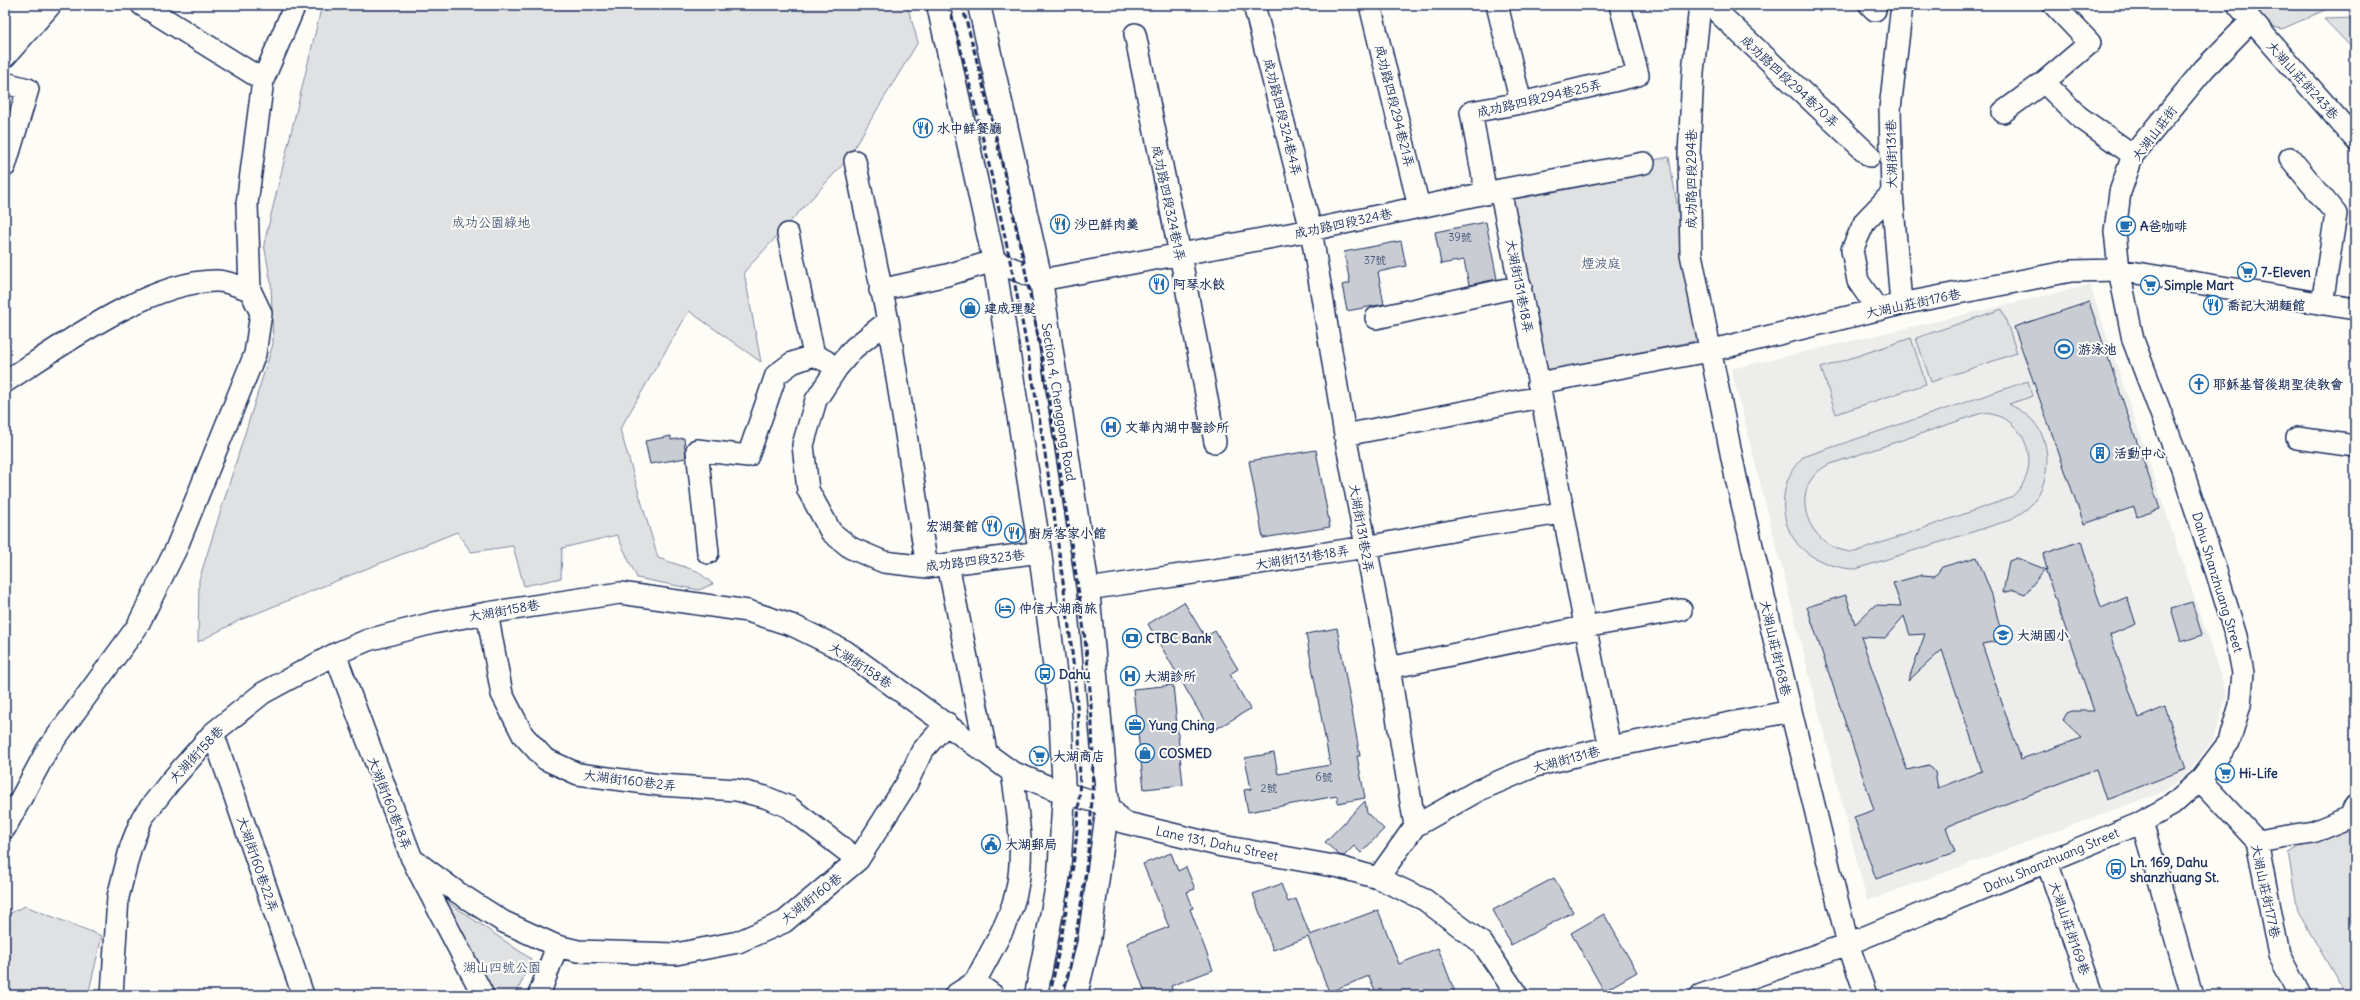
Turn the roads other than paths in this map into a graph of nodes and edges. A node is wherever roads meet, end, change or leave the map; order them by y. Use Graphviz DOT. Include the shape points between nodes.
graph roads {
  1 [pos="25,5"];
  2 [pos="50,5"];
  3 [pos="142,5"];
  4 [pos="296,5"];
  5 [pos="938,5"];
  6 [pos="979,5"];
  7 [pos="1254,5"];
  8 [pos="1370,5"];
  9 [pos="1496,5"];
  10 [pos="1620,5"];
  11 [pos="1700,5"];
  12 [pos="1710,5"];
  13 [pos="1902,5"];
  14 [pos="2054,5"];
  15 [pos="2238,5"];
  16 [pos="2250,22"];
  17 [pos="5,29"];
  18 [pos="1135,34"];
  19 [pos="5,56"];
  20 [pos="263,80"];
  21 [pos="2044,82"];
  22 [pos="5,83"];
  23 [pos="1521,103"];
  24 [pos="2003,112"];
  25 [pos="2355,139"];
  26 [pos="2133,155"];
  27 [pos="1870,156"];
  28 [pos="2290,158"];
  29 [pos="855,161"];
  30 [pos="1644,163"];
  31 [pos="5,166"];
  32 [pos="1493,192"];
  33 [pos="1892,193"];
  34 [pos="1419,206"];
  35 [pos="1311,230"];
  36 [pos="788,234"];
  37 [pos="1180,254"];
  38 [pos="994,261"];
  39 [pos="2119,270"];
  40 [pos="1041,280"];
  41 [pos="1521,286"];
  42 [pos="250,290"];
  43 [pos="880,290"];
  44 [pos="1901,304"];
  45 [pos="2322,304"];
  46 [pos="2355,309"];
  47 [pos="1878,310"];
  48 [pos="1376,318"];
  49 [pos="888,321"];
  50 [pos="1709,351"];
  51 [pos="814,355"];
  52 [pos="837,368"];
  53 [pos="5,382"];
  54 [pos="1539,390"];
  55 [pos="1345,434"];
  56 [pos="2298,438"];
  57 [pos="1215,442"];
  58 [pos="2355,446"];
  59 [pos="1562,513"];
  60 [pos="1366,547"];
  61 [pos="1040,552"];
  62 [pos="708,553"];
  63 [pos="948,565"];
  64 [pos="926,567"];
  65 [pos="1088,590"];
  66 [pos="1681,610"];
  67 [pos="487,612"];
  68 [pos="1584,627"];
  69 [pos="335,654"];
  70 [pos="1389,668"];
  71 [pos="1791,711"];
  72 [pos="947,723"];
  73 [pos="213,733"];
  74 [pos="1610,747"];
  75 [pos="986,751"];
  76 [pos="1012,772"];
  77 [pos="2200,780"];
  78 [pos="1064,793"];
  79 [pos="1108,805"];
  80 [pos="2352,811"];
  81 [pos="2142,822"];
  82 [pos="1415,826"];
  83 [pos="5,828"];
  84 [pos="2257,841"];
  85 [pos="412,859"];
  86 [pos="858,860"];
  87 [pos="2047,862"];
  88 [pos="1378,878"];
  89 [pos="1848,944"];
  90 [pos="557,946"];
  91 [pos="974,982"];
  92 [pos="112,995"];
  93 [pos="303,995"];
  94 [pos="483,995"];
  95 [pos="539,995"];
  96 [pos="955,995"];
  97 [pos="993,995"];
  98 [pos="1036,995"];
  99 [pos="1076,995"];
  100 [pos="1517,995"];
  101 [pos="1700,995"];
  102 [pos="1866,995"];
  103 [pos="2093,995"];
  104 [pos="2192,995"];
  105 [pos="2300,995"];
  1 -- 17 [label="main road"];
  2 -- 19 [label="main road"];
  3 -- 20 [label="street"];
  4 -- 20 [label="street"];
  5 -- 38 [label="main road"];
  6 -- 40 [label="main road, Section 4, Chenggong Road"];
  7 -- 35 [label="street, 成功路四段324巷4弄"];
  8 -- 34 [label="street, 成功路四段294巷21弄"];
  9 -- 23 [label="street"];
  10 -- 23 [label="street, 成功路四段294巷25弄" via="1638,75"];
  11 -- 50 [label="street, 成功路四段294巷" via="1693,72 1689,155 1691,254"];
  12 -- 27 [label="street, 成功路四段294巷70弄"];
  13 -- 33 [label="street, 大湖街131巷" via="1890,109"];
  14 -- 21 [label="street" via="2090,43"];
  15 -- 16 [label="street, 大湖山莊街243巷"];
  16 -- 25 [label="street, 大湖山莊街243巷"];
  16 -- 26 [label="street, 大湖山莊街" via="2204,69"];
  18 -- 37 [label="street, 成功路四段324巷1弄"];
  20 -- 42 [label="street" via="247,204"];
  21 -- 24 [label="street"];
  21 -- 26 [label="street" via="2078,116"];
  22 -- 31 [label="street" via="28,89"];
  23 -- 32 [label="street, 成功路四段294巷25弄" via="1471,112"];
  26 -- 39 [label="street, 大湖山莊街" via="2120,192 2115,231"];
  28 -- 45 [label="street" via="2336,214"];
  29 -- 43 [label="street"];
  30 -- 32 [label="street, 成功路四段324巷"];
  32 -- 34 [label="street, 成功路四段324巷"];
  32 -- 41 [label="street, 大湖街131巷18弄"];
  33 -- 44 [label="street, 大湖街131巷"];
  33 -- 47 [label="street" via="1865,221 1852,250 1858,281"];
  34 -- 35 [label="street, 成功路四段324巷"];
  35 -- 37 [label="street, 成功路四段324巷"];
  35 -- 55 [label="street, 大湖街131巷2弄"];
  36 -- 51 [label="street"];
  37 -- 40 [label="street, 成功路四段324巷"];
  37 -- 57 [label="street, 成功路四段324巷1弄"];
  38 -- 40 [label="street"];
  38 -- 43 [label="street"];
  38 -- 61 [label="main road"];
  39 -- 44 [label="street, 大湖山莊街176巷" via="2071,271"];
  39 -- 45 [label="street"];
  39 -- 77 [label="street, Dahu Shanzhuang Street" via="2132,340 2182,470 2218,574 2236,636 2243,673 2240,705 2229,742"];
  40 -- 65 [label="main road, Section 4, Chenggong Road"];
  41 -- 48 [label="street"];
  41 -- 54 [label="street, 大湖街131巷18弄"];
  42 -- 53 [label="street" via="219,281 172,288 110,315"];
  42 -- 83 [label="street" via="261,313 255,354 176,549 137,627 46,750"];
  43 -- 49 [label="street"];
  44 -- 47 [label="street, 大湖山莊街176巷"];
  45 -- 46 [label="street"];
  47 -- 50 [label="street, 大湖山莊街176巷"];
  49 -- 52 [label="street, 成功路四段323巷" via="854,348"];
  49 -- 64 [label="street"];
  50 -- 54 [label="street"];
  50 -- 71 [label="street, 大湖山莊街168巷"];
  51 -- 52 [label="street"];
  51 -- 62 [label="street" via="792,363 776,375 748,456 697,450"];
  52 -- 64 [label="street, 成功路四段323巷" via="816,400 802,445 808,490 831,532 851,548 884,562"];
  54 -- 55 [label="street"];
  54 -- 59 [label="street, 大湖街131巷18弄"];
  55 -- 60 [label="street, 大湖街131巷2弄"];
  56 -- 58 [label="street"];
  59 -- 60 [label="street, 大湖街131巷18弄"];
  59 -- 68 [label="street, 大湖街131巷18弄"];
  60 -- 65 [label="street, 大湖街131巷18弄"];
  60 -- 70 [label="street, 大湖街131巷2弄"];
  61 -- 63 [label="street, 成功路四段323巷"];
  61 -- 78 [label="main road" via="1060,710"];
  63 -- 64 [label="street, 成功路四段323巷"];
  63 -- 75 [label="street"];
  65 -- 79 [label="main road, Section 4, Chenggong Road"];
  66 -- 68 [label="street"];
  67 -- 69 [label="street, 大湖街158巷" via="368,640"];
  67 -- 72 [label="street, 大湖街158巷" via="620,593 748,611 794,626 845,651"];
  67 -- 86 [label="street, 大湖街160巷2弄" via="502,694 523,735 545,759 578,774 660,785 737,790 765,797 789,807"];
  68 -- 70 [label="street"];
  68 -- 74 [label="street, 大湖街131巷18弄"];
  69 -- 73 [label="street, 大湖街158巷" via="263,693"];
  69 -- 85 [label="street, 大湖街160巷18弄"];
  70 -- 82 [label="street, 大湖街131巷2弄"];
  71 -- 74 [label="street, 大湖街131巷"];
  71 -- 89 [label="street, 大湖山莊街168巷"];
  72 -- 75 [label="street, 大湖街158巷"];
  72 -- 86 [label="street, 大湖街160巷" via="922,751 908,782"];
  73 -- 92 [label="street, 大湖街158巷" via="142,818 131,846 118,898"];
  73 -- 93 [label="street, 大湖街160巷22弄"];
  74 -- 82 [label="street, 大湖街131巷" via="1535,766 1479,790"];
  75 -- 76 [label="street, 大湖街158巷"];
  76 -- 78 [label="street, 大湖街158巷"];
  76 -- 91 [label="street" via="1021,848 1018,888 1005,921"];
  77 -- 81 [label="street, Dahu Shanzhuang Street" via="2172,805"];
  77 -- 84 [label="street, 大湖山莊街177巷"];
  78 -- 79 [label="street"];
  78 -- 98 [label="main road" via="1059,874"];
  79 -- 88 [label="street, Lane 131, Dahu Street" via="1122,822 1222,846 1339,866"];
  79 -- 99 [label="main road, Section 4, Chenggong Road" via="1089,941"];
  80 -- 84 [label="street" via="2313,832"];
  81 -- 87 [label="street, Dahu Shanzhuang Street"];
  81 -- 104 [label="street"];
  82 -- 88 [label="street, 大湖街131巷"];
  84 -- 105 [label="street, 大湖山莊街177巷" via="2279,954"];
  85 -- 90 [label="street, 大湖街160巷18弄" via="504,922"];
  85 -- 94 [label="street"];
  86 -- 90 [label="street, 大湖街160巷" via="784,922 738,942 676,954 578,951"];
  87 -- 89 [label="street, Dahu Shanzhuang Street"];
  87 -- 103 [label="street, 大湖山莊街169巷"];
  88 -- 100 [label="street" via="1425,900 1482,944"];
  89 -- 101 [label="street, Dahu Shanzhuang Street"];
  89 -- 102 [label="street, 大湖山莊街168巷"];
  90 -- 95 [label="street"];
  91 -- 96 [label="street"];
  91 -- 97 [label="street"];
}
